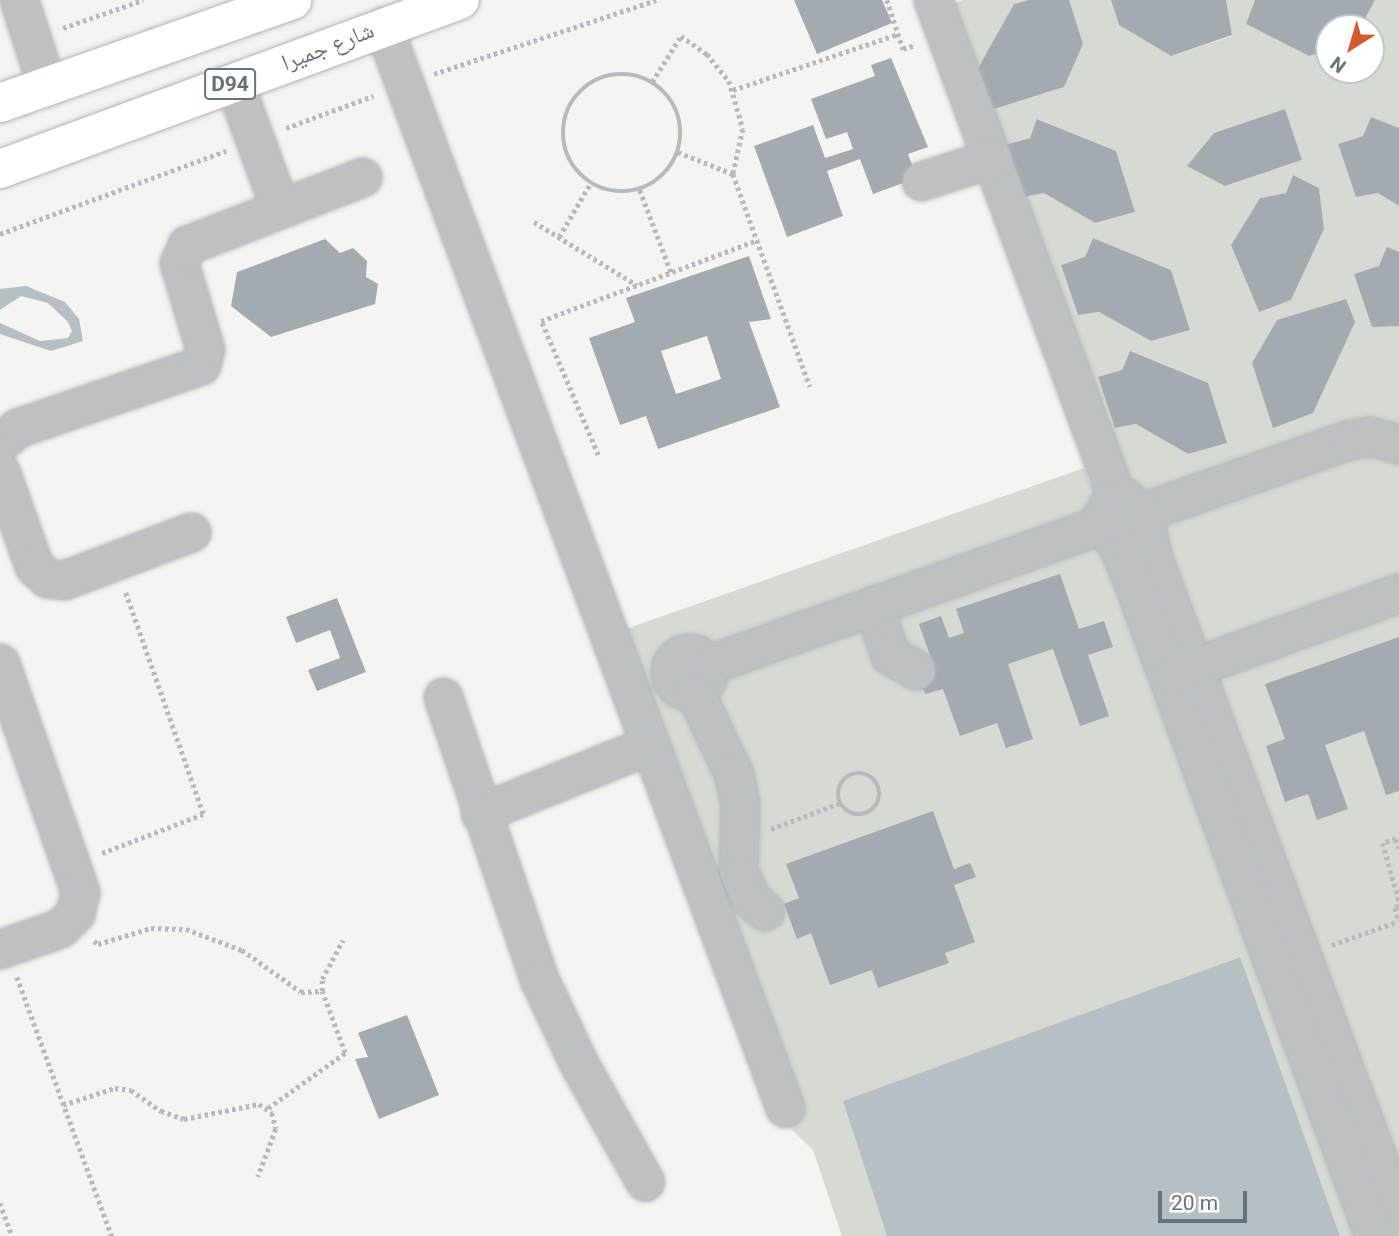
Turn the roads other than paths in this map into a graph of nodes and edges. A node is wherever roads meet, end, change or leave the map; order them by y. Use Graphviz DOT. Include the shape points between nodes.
graph roads {
  1 [pos="19,0"];
  2 [pos="292,0"];
  3 [pos="460,0"];
  4 [pos="933,0"];
  5 [pos="383,26"];
  6 [pos="234,83"];
  7 [pos="47,86"];
  8 [pos="0,103"];
  9 [pos="992,158"];
  10 [pos="0,169"];
  11 [pos="362,177"];
  12 [pos="921,181"];
  13 [pos="280,208"];
  14 [pos="0,443"];
  15 [pos="1399,444"];
  16 [pos="0,471"];
  17 [pos="1124,519"];
  18 [pos="191,532"];
  19 [pos="0,554"];
  20 [pos="39,573"];
  21 [pos="1399,593"];
  22 [pos="873,606"];
  23 [pos="0,663"];
  24 [pos="916,670"];
  25 [pos="1181,672"];
  26 [pos="443,697"];
  27 [pos="649,745"];
  28 [pos="480,813"];
  29 [pos="765,911"];
  30 [pos="3,948"];
  31 [pos="785,1108"];
  32 [pos="645,1182"];
  33 [pos="1387,1216"];
  1 -- 7 [label="street"];
  2 -- 7 [label="main road, D94"];
  3 -- 5 [label="main road, شارع جميرا / D94"];
  4 -- 9 [label="street"];
  5 -- 6 [label="main road, شارع جميرا / D94"];
  5 -- 27 [label="street"];
  6 -- 10 [label="main road, شارع جميرا / D94"];
  6 -- 13 [label="street"];
  7 -- 8 [label="main road, D94"];
  9 -- 12 [label="street"];
  9 -- 17 [label="street"];
  11 -- 13 [label="street"];
  13 -- 14 [label="street" via="195,240 181,253 180,273 206,355 201,365 17,428"];
  15 -- 17 [label="street" via="1369,436 1346,440"];
  16 -- 20 [label="street"];
  17 -- 22 [label="street"];
  17 -- 25 [label="street" via="1153,556"];
  18 -- 20 [label="street" via="64,580"];
  19 -- 20 [label="street"];
  21 -- 25 [label="street"];
  22 -- 24 [label="street" via="890,655"];
  22 -- 29 [label="street" via="700,678 734,774 740,804 736,855 744,886"];
  23 -- 30 [label="street" via="79,892 69,921"];
  25 -- 33 [label="street"];
  26 -- 28 [label="street"];
  27 -- 28 [label="street"];
  27 -- 31 [label="street"];
  28 -- 32 [label="street" via="558,1021"];
}
